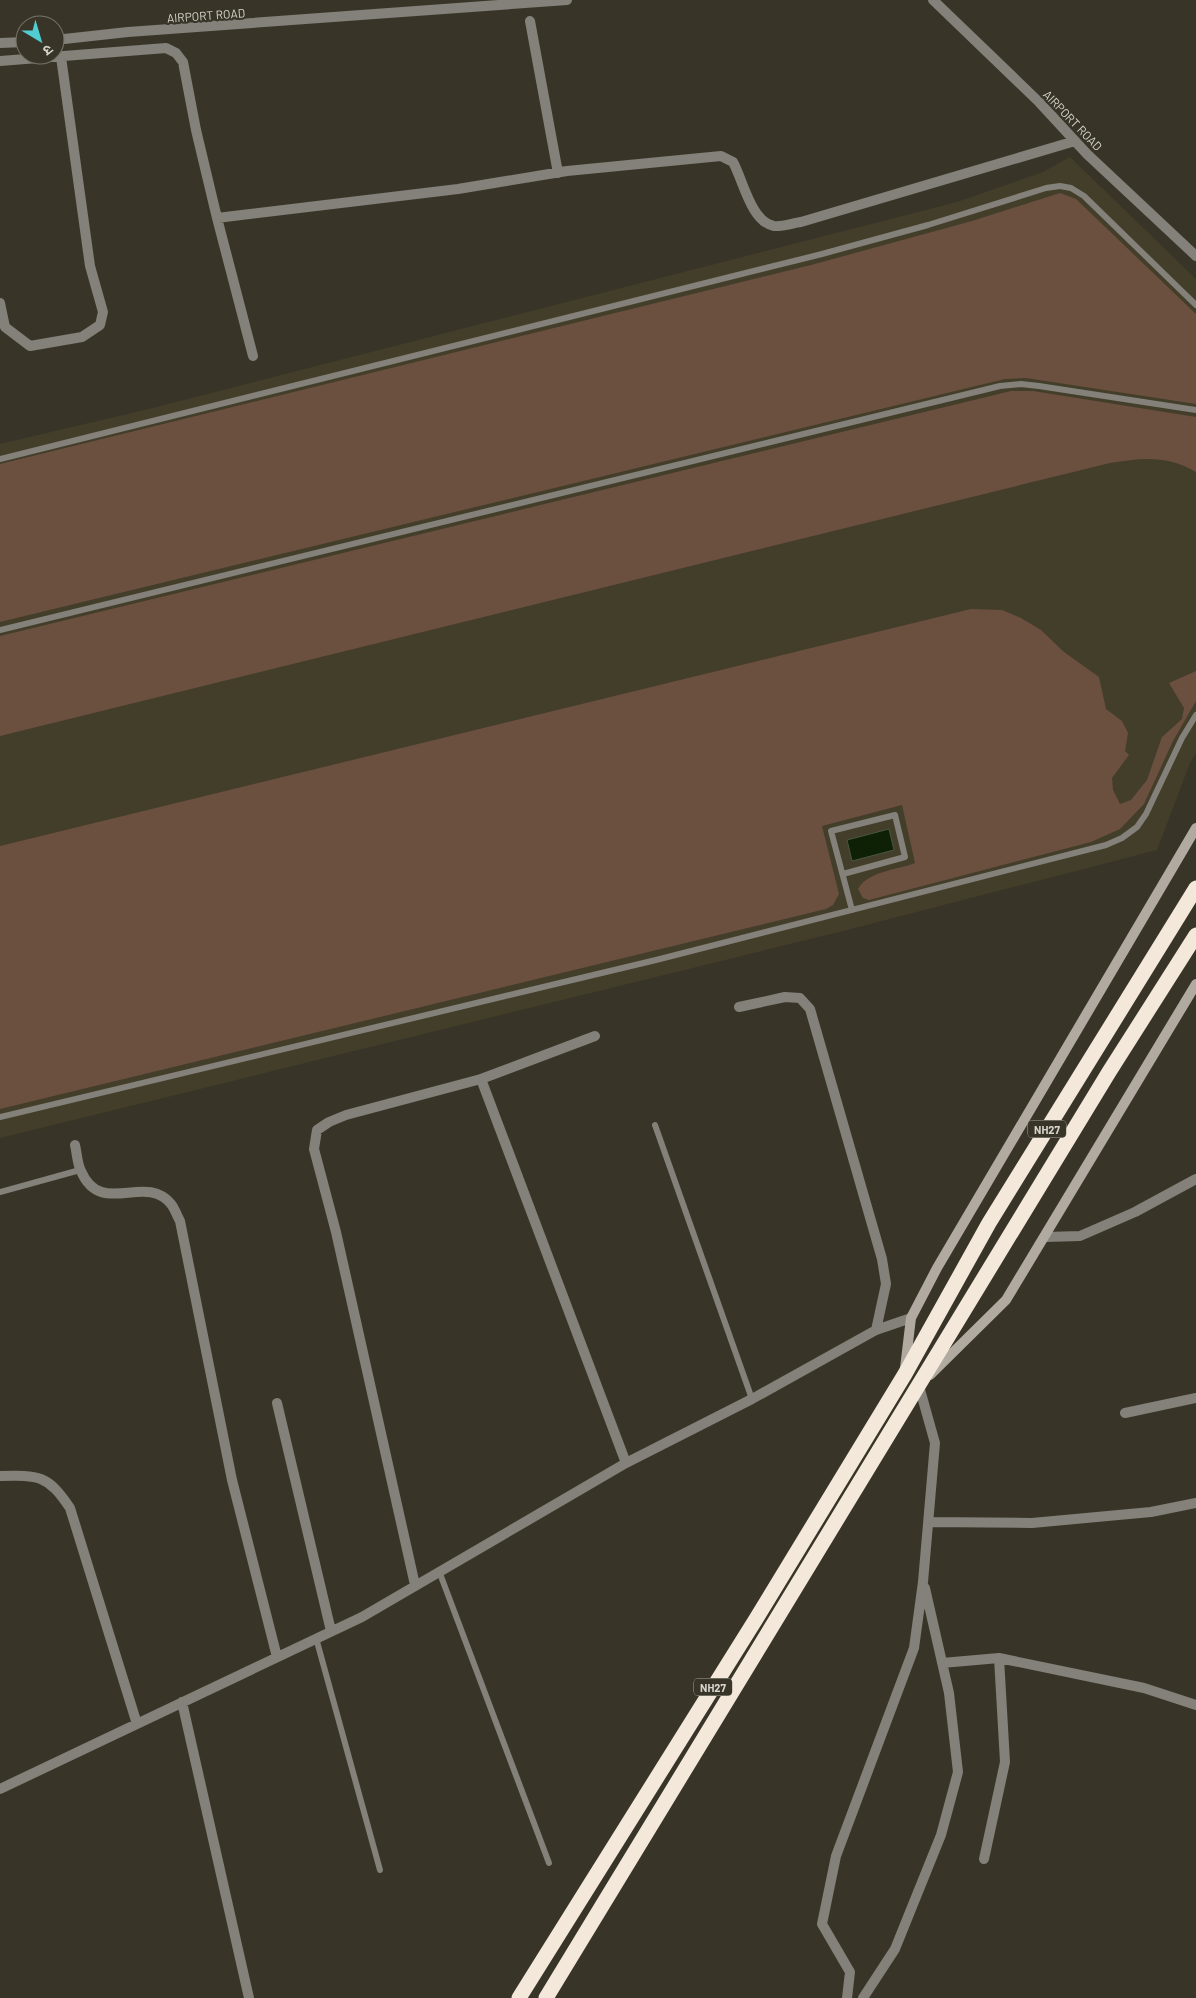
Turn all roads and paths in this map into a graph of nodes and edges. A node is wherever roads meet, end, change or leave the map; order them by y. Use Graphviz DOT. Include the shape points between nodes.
graph roads {
  1 [pos="567,0"];
  2 [pos="933,0"];
  3 [pos="530,22"];
  4 [pos="65,39"];
  5 [pos="15,42"];
  6 [pos="0,43"];
  7 [pos="65,57"];
  8 [pos="15,60"];
  9 [pos="0,61"];
  10 [pos="61,65"];
  11 [pos="1075,141"];
  12 [pos="558,173"];
  13 [pos="217,218"];
  14 [pos="1196,256"];
  15 [pos="0,303"];
  16 [pos="1196,306"];
  17 [pos="253,356"];
  18 [pos="1196,410"];
  19 [pos="0,459"];
  20 [pos="0,630"];
  21 [pos="1196,715"];
  22 [pos="1196,828"];
  23 [pos="843,874"];
  24 [pos="1196,888"];
  25 [pos="852,910"];
  26 [pos="1196,935"];
  27 [pos="1196,984"];
  28 [pos="739,1007"];
  29 [pos="595,1036"];
  30 [pos="480,1079"];
  31 [pos="0,1117"];
  32 [pos="655,1125"];
  33 [pos="75,1144"];
  34 [pos="80,1170"];
  35 [pos="1196,1179"];
  36 [pos="0,1192"];
  37 [pos="1045,1237"];
  38 [pos="911,1318"];
  39 [pos="876,1330"];
  40 [pos="905,1374"];
  41 [pos="919,1386"];
  42 [pos="1196,1398"];
  43 [pos="752,1399"];
  44 [pos="277,1403"];
  45 [pos="1125,1412"];
  46 [pos="626,1463"];
  47 [pos="0,1476"];
  48 [pos="1196,1503"];
  49 [pos="929,1522"];
  50 [pos="438,1571"];
  51 [pos="923,1582"];
  52 [pos="415,1585"];
  53 [pos="331,1631"];
  54 [pos="316,1638"];
  55 [pos="277,1657"];
  56 [pos="999,1658"];
  57 [pos="942,1663"];
  58 [pos="182,1702"];
  59 [pos="1196,1704"];
  60 [pos="137,1724"];
  61 [pos="0,1790"];
  62 [pos="984,1859"];
  63 [pos="548,1863"];
  64 [pos="380,1870"];
  65 [pos="249,1998"];
  66 [pos="519,1998"];
  67 [pos="546,1998"];
  68 [pos="847,1998"];
  69 [pos="864,1998"];
  1 -- 4 [label="street, AIRPORT ROAD"];
  2 -- 11 [label="street, AIRPORT ROAD"];
  3 -- 12 [label="street"];
  5 -- 6 [label="street"];
  7 -- 13 [label="street" via="166,48 176,54 183,62"];
  8 -- 9 [label="street"];
  10 -- 15 [label="street" via="90,266 103,312 100,325 82,336 30,346 5,327"];
  11 -- 12 [label="street" via="801,222 774,226 752,207 734,162 721,156"];
  11 -- 14 [label="street, AIRPORT ROAD"];
  12 -- 13 [label="street" via="449,190"];
  13 -- 17 [label="street"];
  16 -- 19 [label="lane" via="1084,196 1060,186 822,254"];
  18 -- 20 [label="lane" via="1039,386 1000,386"];
  21 -- 25 [label="lane" via="1146,814 1137,827 1122,838 1084,852"];
  22 -- 38 [label="street"];
  23 -- 23 [label="lane" via="831,831 895,815 905,858"];
  23 -- 25 [label="lane"];
  24 -- 40 [label="highway, NH27" via="989,1224"];
  25 -- 31 [label="lane"];
  26 -- 41 [label="highway, NH27"];
  27 -- 37 [label="street"];
  28 -- 39 [label="street" via="785,997 800,998 810,1008 882,1259 886,1284"];
  29 -- 30 [label="street"];
  30 -- 46 [label="street"];
  30 -- 52 [label="street" via="328,1122 317,1130 314,1150 336,1232"];
  32 -- 43 [label="lane"];
  33 -- 34 [label="street"];
  34 -- 36 [label="lane"];
  34 -- 55 [label="street" via="98,1192 117,1195 143,1190 158,1193 171,1204 180,1221 232,1480"];
  35 -- 37 [label="street" via="1135,1212 1080,1236"];
  37 -- 41 [label="street" via="1006,1300"];
  38 -- 39 [label="street"];
  38 -- 40 [label="street"];
  39 -- 43 [label="street"];
  40 -- 66 [label="highway, NH27"];
  41 -- 49 [label="street" via="935,1444"];
  41 -- 67 [label="highway, NH27"];
  42 -- 45 [label="street"];
  43 -- 46 [label="street"];
  44 -- 53 [label="street"];
  46 -- 50 [label="street"];
  47 -- 60 [label="street" via="43,1478 56,1487 70,1508"];
  48 -- 49 [label="street" via="1151,1512 1032,1523"];
  49 -- 51 [label="street"];
  50 -- 52 [label="street"];
  50 -- 63 [label="lane"];
  51 -- 57 [label="street"];
  51 -- 68 [label="street" via="914,1648 836,1856 822,1924 850,1972"];
  52 -- 53 [label="street" via="362,1617"];
  53 -- 54 [label="street"];
  54 -- 55 [label="street"];
  54 -- 64 [label="lane"];
  55 -- 58 [label="street"];
  56 -- 57 [label="street"];
  56 -- 59 [label="street" via="1144,1688"];
  56 -- 62 [label="street" via="1005,1762"];
  57 -- 69 [label="street" via="949,1693 958,1772 941,1835 895,1949"];
  58 -- 60 [label="street"];
  58 -- 65 [label="street"];
  60 -- 61 [label="street"];
}
